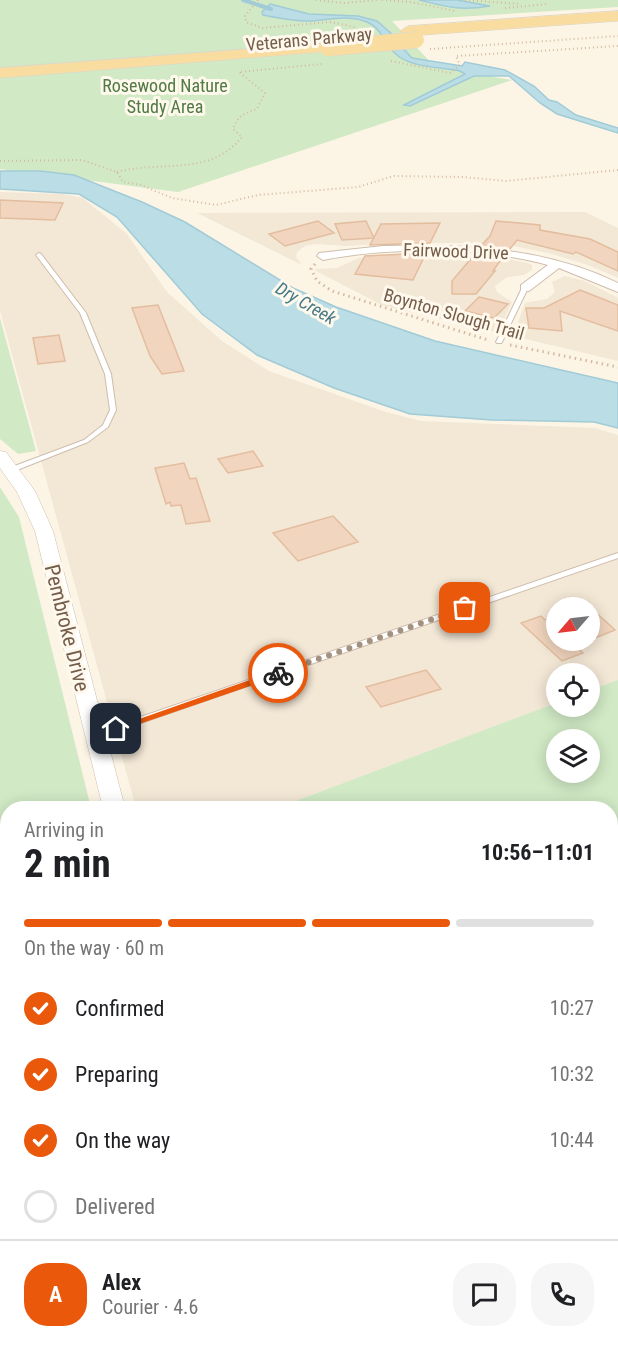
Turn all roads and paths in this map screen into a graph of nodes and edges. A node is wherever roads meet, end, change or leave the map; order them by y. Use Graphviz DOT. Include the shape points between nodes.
graph roads {
  1 [pos="258,0"];
  2 [pos="316,0"];
  3 [pos="377,0"];
  4 [pos="382,0"];
  5 [pos="465,0"];
  6 [pos="502,8"];
  7 [pos="458,11"];
  8 [pos="618,16"];
  9 [pos="618,26"];
  10 [pos="356,27"];
  11 [pos="618,36"];
  12 [pos="416,40"];
  13 [pos="618,46"];
  14 [pos="325,50"];
  15 [pos="381,59"];
  16 [pos="0,64"];
  17 [pos="0,73"];
  18 [pos="0,161"];
  19 [pos="618,170"];
  20 [pos="117,172"];
  21 [pos="39,255"];
  22 [pos="323,256"];
  23 [pos="558,263"];
  24 [pos="525,288"];
  25 [pos="618,288"];
  26 [pos="499,342"];
  27 [pos="618,367"];
  28 [pos="6,463"];
  29 [pos="618,555"];
  30 [pos="94,736"];
  31 [pos="112,801"];
  1 -- 10 [label="path" via="245,16 246,22 262,28 330,22"];
  2 -- 3 [label="path"];
  4 -- 7 [label="path"];
  5 -- 6 [label="path" via="525,6"];
  8 -- 12 [label="main road, Veterans Parkway"];
  9 -- 12 [label="main road, Veterans Parkway"];
  11 -- 12 [label="path"];
  12 -- 14 [label="main road, Veterans Parkway, bridge"];
  13 -- 15 [label="path" via="456,56 460,65 450,73"];
  14 -- 16 [label="main road, Veterans Parkway"];
  14 -- 17 [label="main road, Veterans Parkway"];
  14 -- 20 [label="path" via="239,72 265,93 257,109 235,121 233,129 242,137 233,150 216,160"];
  18 -- 20 [label="path" via="79,159"];
  19 -- 20 [label="path" via="514,181 394,176 358,187 258,195 216,205 172,198 123,182"];
  21 -- 28 [label="lane" via="83,313 108,374 112,410 106,426 86,441"];
  22 -- 23 [label="street, Fairwood Drive" via="380,249 486,249"];
  22 -- 26 [label="path, Boynton Slough Trail" via="310,269 317,281 332,291"];
  23 -- 24 [label="street"];
  23 -- 25 [label="street, Fairwood Drive"];
  24 -- 26 [label="lane"];
  26 -- 27 [label="path, Boynton Slough Trail"];
  28 -- 30 [label="street, Pembroke Drive" via="26,491 44,531"];
  29 -- 30 [label="lane"];
  30 -- 31 [label="street, Pembroke Drive"];
}
